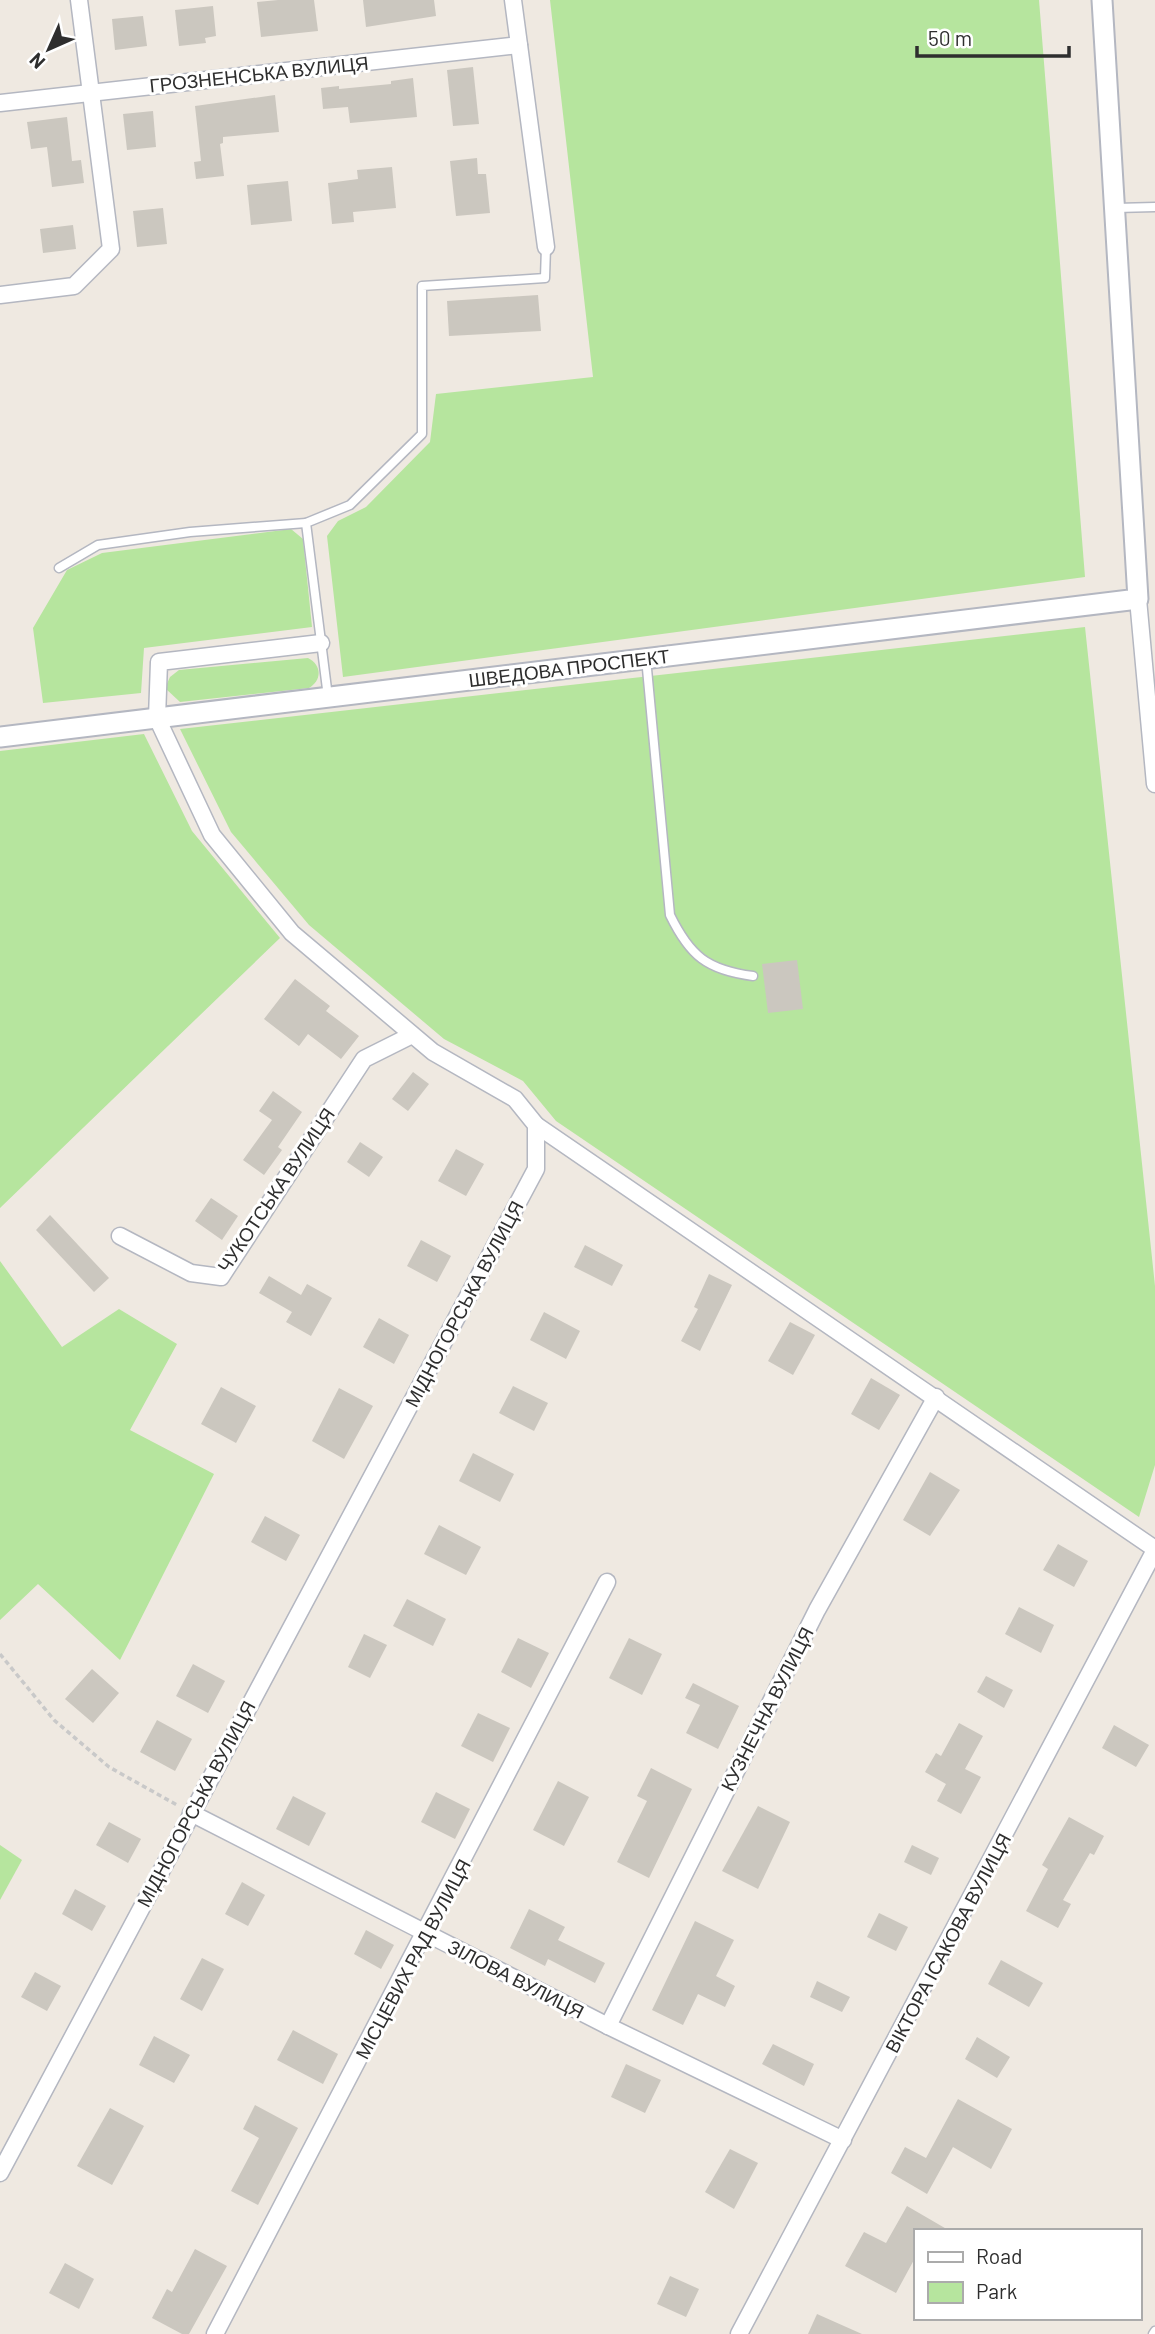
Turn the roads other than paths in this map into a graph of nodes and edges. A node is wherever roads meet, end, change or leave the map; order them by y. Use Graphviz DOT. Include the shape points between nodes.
graph roads {
  1 [pos="79,0"];
  2 [pos="513,0"];
  3 [pos="1102,0"];
  4 [pos="519,45"];
  5 [pos="91,92"];
  6 [pos="0,103"];
  7 [pos="1155,207"];
  8 [pos="1115,208"];
  9 [pos="546,247"];
  10 [pos="0,296"];
  11 [pos="306,523"];
  12 [pos="59,568"];
  13 [pos="1138,599"];
  14 [pos="321,643"];
  15 [pos="646,658"];
  16 [pos="328,697"];
  17 [pos="157,718"];
  18 [pos="0,737"];
  19 [pos="1155,784"];
  20 [pos="753,976"];
  21 [pos="412,1035"];
  22 [pos="536,1125"];
  23 [pos="120,1236"];
  24 [pos="936,1397"];
  25 [pos="1155,1550"];
  26 [pos="607,1582"];
  27 [pos="191,1813"];
  28 [pos="426,1934"];
  29 [pos="608,2026"];
  30 [pos="843,2140"];
  31 [pos="0,2173"];
  32 [pos="215,2334"];
  33 [pos="739,2334"];
  1 -- 5 [label="street"];
  2 -- 4 [label="street"];
  3 -- 8 [label="street"];
  4 -- 5 [label="street, ГРОЗНЕНСЬКА ВУЛИЦЯ"];
  4 -- 9 [label="street"];
  5 -- 6 [label="street, ГРОЗНЕНСЬКА ВУЛИЦЯ"];
  5 -- 10 [label="street" via="111,249 74,286"];
  7 -- 8 [label="lane"];
  8 -- 13 [label="street"];
  9 -- 11 [label="lane" via="545,278 422,286 422,434 350,505"];
  11 -- 12 [label="lane" via="98,545"];
  11 -- 14 [label="lane"];
  13 -- 15 [label="street, ШВЕДОВА ПРОСПЕКТ"];
  13 -- 19 [label="street"];
  14 -- 16 [label="lane"];
  14 -- 17 [label="street" via="159,662"];
  15 -- 16 [label="street, ШВЕДОВА ПРОСПЕКТ"];
  15 -- 20 [label="lane" via="670,915 697,957 718,968"];
  16 -- 17 [label="street, ШВЕДОВА ПРОСПЕКТ"];
  17 -- 18 [label="street, ШВЕДОВА ПРОСПЕКТ"];
  17 -- 21 [label="street" via="212,835 292,933"];
  21 -- 22 [label="street" via="515,1099"];
  21 -- 23 [label="street, ЧУКОТСЬКА ВУЛИЦЯ" via="364,1059 221,1278 191,1273"];
  22 -- 24 [label="street"];
  22 -- 27 [label="street, МІДНОГОРСЬКА ВУЛИЦЯ" via="536,1170"];
  24 -- 25 [label="street"];
  24 -- 29 [label="street, КУЗНЕЧНА ВУЛИЦЯ" via="817,1610"];
  25 -- 30 [label="street, ВІКТОРА ІСАКОВА ВУЛИЦЯ"];
  26 -- 28 [label="street, МІСЦЕВИХ РАД ВУЛИЦЯ"];
  27 -- 28 [label="street, ЗІЛОВА ВУЛИЦЯ"];
  27 -- 31 [label="street, МІДНОГОРСЬКА ВУЛИЦЯ"];
  28 -- 29 [label="street, ЗІЛОВА ВУЛИЦЯ"];
  28 -- 32 [label="street, МІСЦЕВИХ РАД ВУЛИЦЯ"];
  29 -- 30 [label="street, ЗІЛОВА ВУЛИЦЯ"];
  30 -- 33 [label="street, ВІКТОРА ІСАКОВА ВУЛИЦЯ"];
}
